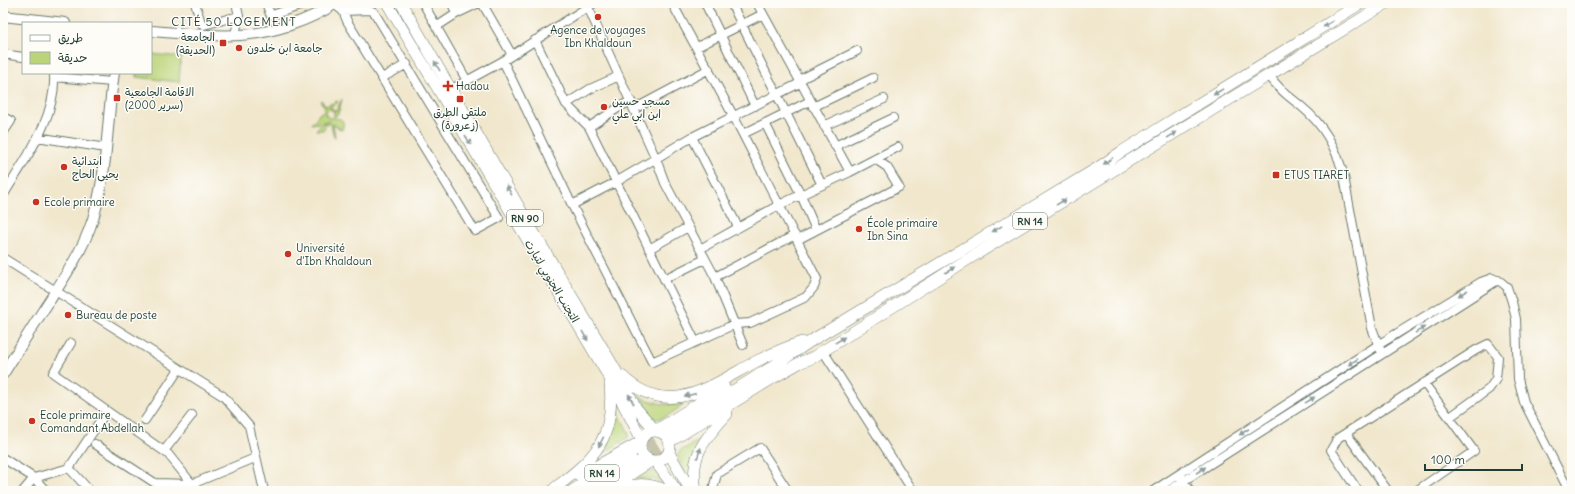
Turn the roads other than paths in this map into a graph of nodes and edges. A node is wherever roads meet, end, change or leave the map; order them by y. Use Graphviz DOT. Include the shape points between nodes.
graph roads {
  1 [pos="194,3"];
  2 [pos="236,3"];
  3 [pos="266,3"];
  4 [pos="380,3"];
  5 [pos="401,3"];
  6 [pos="423,3"];
  7 [pos="452,3"];
  8 [pos="480,3"];
  9 [pos="672,3"];
  10 [pos="705,3"];
  11 [pos="731,3"];
  12 [pos="757,3"];
  13 [pos="1361,3"];
  14 [pos="1387,3"];
  15 [pos="589,4"];
  16 [pos="302,5"];
  17 [pos="337,5"];
  18 [pos="389,7"];
  19 [pos="456,14"];
  20 [pos="763,14"];
  21 [pos="3,16"];
  22 [pos="239,16"];
  23 [pos="57,22"];
  24 [pos="742,24"];
  25 [pos="436,27"];
  26 [pos="152,31"];
  27 [pos="235,35"];
  28 [pos="721,35"];
  29 [pos="535,40"];
  30 [pos="697,47"];
  31 [pos="857,50"];
  32 [pos="3,54"];
  33 [pos="512,55"];
  34 [pos="22,57"];
  35 [pos="503,61"];
  36 [pos="407,64"];
  37 [pos="709,69"];
  38 [pos="54,75"];
  39 [pos="619,76"];
  40 [pos="1269,76"];
  41 [pos="113,78"];
  42 [pos="382,78"];
  43 [pos="873,78"];
  44 [pos="466,79"];
  45 [pos="800,83"];
  46 [pos="450,90"];
  47 [pos="776,95"];
  48 [pos="884,99"];
  49 [pos="566,104"];
  50 [pos="812,104"];
  51 [pos="632,105"];
  52 [pos="755,106"];
  53 [pos="786,113"];
  54 [pos="3,117"];
  55 [pos="734,117"];
  56 [pos="893,118"];
  57 [pos="765,123"];
  58 [pos="824,126"];
  59 [pos="588,127"];
  60 [pos="3,133"];
  61 [pos="743,134"];
  62 [pos="37,137"];
  63 [pos="692,137"];
  64 [pos="835,146"];
  65 [pos="898,147"];
  66 [pos="106,148"];
  67 [pos="1121,152"];
  68 [pos="656,159"];
  69 [pos="875,159"];
  70 [pos="1128,162"];
  71 [pos="850,172"];
  72 [pos="616,182"];
  73 [pos="822,185"];
  74 [pos="801,195"];
  75 [pos="3,196"];
  76 [pos="572,205"];
  77 [pos="779,205"];
  78 [pos="688,227"];
  79 [pos="738,227"];
  80 [pos="816,230"];
  81 [pos="796,237"];
  82 [pos="649,249"];
  83 [pos="700,249"];
  84 [pos="3,258"];
  85 [pos="705,259"];
  86 [pos="715,277"];
  87 [pos="664,279"];
  88 [pos="1498,280"];
  89 [pos="56,291"];
  90 [pos="735,324"];
  91 [pos="814,339"];
  92 [pos="695,341"];
  93 [pos="71,344"];
  94 [pos="743,345"];
  95 [pos="1378,345"];
  96 [pos="823,351"];
  97 [pos="1382,353"];
  98 [pos="812,358"];
  99 [pos="179,369"];
  100 [pos="612,373"];
  101 [pos="3,374"];
  102 [pos="1424,383"];
  103 [pos="106,412"];
  104 [pos="727,414"];
  105 [pos="192,415"];
  106 [pos="1450,416"];
  107 [pos="145,420"];
  108 [pos="1263,424"];
  109 [pos="656,430"];
  110 [pos="1346,432"];
  111 [pos="640,440"];
  112 [pos="671,442"];
  113 [pos="95,444"];
  114 [pos="164,451"];
  115 [pos="3,458"];
  116 [pos="256,458"];
  117 [pos="653,461"];
  118 [pos="69,468"];
  119 [pos="34,478"];
  120 [pos="1182,478"];
  121 [pos="191,487"];
  122 [pos="553,490"];
  123 [pos="23,491"];
  124 [pos="46,491"];
  125 [pos="90,491"];
  126 [pos="264,491"];
  127 [pos="572,491"];
  128 [pos="588,491"];
  129 [pos="604,491"];
  130 [pos="612,491"];
  131 [pos="667,491"];
  132 [pos="677,491"];
  133 [pos="691,491"];
  134 [pos="696,491"];
  135 [pos="714,491"];
  136 [pos="788,491"];
  137 [pos="913,491"];
  138 [pos="1153,491"];
  139 [pos="1168,491"];
  140 [pos="1190,491"];
  141 [pos="1358,491"];
  142 [pos="1388,491"];
  143 [pos="1416,491"];
  144 [pos="1569,491"];
  1 -- 22 [label="street" via="204,25"];
  2 -- 22 [label="street"];
  3 -- 16 [label="street" via="272,15"];
  4 -- 18 [label="main road"];
  46 -- 5 [label="highway, التجنب الجنوبي لتيارت / RN 90, one-way"];
  6 -- 25 [label="street"];
  7 -- 19 [label="street"];
  8 -- 19 [label="street"];
  8 -- 33 [label="street"];
  9 -- 30 [label="street"];
  10 -- 28 [label="street"];
  11 -- 24 [label="street"];
  12 -- 20 [label="street"];
  13 -- 67 [label="highway, RN 14, one-way"];
  14 -- 40 [label="highway, RN 14"];
  15 -- 29 [label="street"];
  15 -- 39 [label="street"];
  17 -- 27 [label="main road" via="294,23"];
  17 -- 36 [label="street" via="374,12"];
  17 -- 42 [label="street"];
  18 -- 100 [label="highway, التجنب الجنوبي لتيارت / RN 90, one-way"];
  19 -- 25 [label="street"];
  20 -- 24 [label="street"];
  20 -- 45 [label="street"];
  21 -- 23 [label="main road"];
  22 -- 27 [label="street"];
  24 -- 28 [label="street"];
  24 -- 47 [label="street"];
  25 -- 44 [label="street"];
  26 -- 27 [label="main road"];
  28 -- 30 [label="street"];
  28 -- 52 [label="street"];
  29 -- 33 [label="street"];
  29 -- 49 [label="street"];
  30 -- 37 [label="street"];
  31 -- 45 [label="street" via="803,78"];
  32 -- 34 [label="street"];
  33 -- 35 [label="street"];
  35 -- 44 [label="street"];
  35 -- 76 [label="street"];
  36 -- 42 [label="street"];
  36 -- 42 [label="street" via="499,218 475,231"];
  37 -- 51 [label="street"];
  37 -- 55 [label="street"];
  38 -- 41 [label="street"];
  38 -- 62 [label="street" via="53,98"];
  39 -- 49 [label="street" via="590,89"];
  39 -- 51 [label="street"];
  70 -- 40 [label="highway, RN 14, one-way"];
  40 -- 95 [label="street" via="1316,121 1338,156 1372,328"];
  41 -- 66 [label="main road"];
  43 -- 50 [label="street"];
  44 -- 46 [label="street"];
  45 -- 47 [label="street"];
  45 -- 50 [label="street"];
  100 -- 46 [label="highway, التجنب الجنوبي لتيارت / RN 90, one-way"];
  47 -- 52 [label="street"];
  47 -- 53 [label="street"];
  48 -- 58 [label="street"];
  49 -- 59 [label="street"];
  50 -- 53 [label="street"];
  50 -- 58 [label="street"];
  51 -- 59 [label="street" via="621,106"];
  51 -- 68 [label="street"];
  52 -- 55 [label="street"];
  53 -- 57 [label="street"];
  53 -- 73 [label="street"];
  54 -- 60 [label="street" via="11,121"];
  55 -- 61 [label="street"];
  55 -- 63 [label="street"];
  56 -- 64 [label="street"];
  57 -- 61 [label="street"];
  57 -- 74 [label="street"];
  58 -- 64 [label="street"];
  59 -- 72 [label="street"];
  61 -- 77 [label="street"];
  62 -- 66 [label="street"];
  62 -- 75 [label="street"];
  63 -- 68 [label="street"];
  63 -- 79 [label="street"];
  64 -- 71 [label="street"];
  65 -- 69 [label="street"];
  66 -- 89 [label="main road" via="97,207 91,225 83,246"];
  67 -- 70 [label="highway"];
  67 -- 91 [label="highway, RN 14, one-way"];
  68 -- 72 [label="street"];
  68 -- 78 [label="street" via="665,183"];
  69 -- 71 [label="street"];
  69 -- 80 [label="street" via="887,167 899,187"];
  96 -- 70 [label="highway, RN 14, one-way"];
  71 -- 73 [label="street"];
  72 -- 76 [label="street"];
  72 -- 82 [label="street"];
  73 -- 74 [label="street"];
  74 -- 77 [label="street"];
  74 -- 80 [label="street"];
  76 -- 92 [label="street" via="652,362"];
  77 -- 79 [label="street"];
  77 -- 81 [label="street"];
  78 -- 82 [label="street"];
  78 -- 83 [label="street"];
  79 -- 83 [label="street"];
  80 -- 81 [label="street"];
  81 -- 86 [label="street"];
  81 -- 90 [label="street" via="817,279 814,288 806,297 750,323"];
  82 -- 87 [label="street"];
  83 -- 85 [label="street"];
  84 -- 89 [label="street"];
  85 -- 86 [label="street"];
  85 -- 87 [label="street"];
  86 -- 90 [label="street"];
  87 -- 92 [label="street"];
  88 -- 95 [label="street, one-way" via="1487,278"];
  97 -- 88 [label="street, one-way"];
  88 -- 144 [label="street" via="1509,290 1516,319 1517,371 1524,402"];
  89 -- 99 [label="street"];
  89 -- 101 [label="main road"];
  90 -- 92 [label="street"];
  90 -- 94 [label="street"];
  91 -- 100 [label="highway, one-way" via="757,361 700,392 687,396 656,396"];
  91 -- 109 [label="highway" via="752,370"];
  91 -- 112 [label="highway, RN 14"];
  93 -- 103 [label="street" via="53,373"];
  95 -- 97 [label="street"];
  95 -- 108 [label="street, one-way"];
  96 -- 98 [label="highway, RN 14"];
  96 -- 137 [label="street"];
  108 -- 97 [label="street, one-way"];
  98 -- 104 [label="highway"];
  98 -- 112 [label="highway, RN 14" via="773,378"];
  99 -- 107 [label="street"];
  99 -- 116 [label="street" via="223,396 249,426"];
  109 -- 100 [label="highway, التجنب الجنوبي لتيارت / RN 90, one-way" via="636,408"];
  100 -- 111 [label="highway, التجنب الجنوبي لتيارت / RN 90"];
  100 -- 122 [label="highway, one-way" via="611,408 604,436 592,457"];
  102 -- 106 [label="street"];
  102 -- 106 [label="street" via="1488,344 1498,356 1496,379 1489,389"];
  102 -- 110 [label="street"];
  103 -- 114 [label="street"];
  103 -- 118 [label="street"];
  104 -- 112 [label="highway"];
  134 -- 104 [label="highway, one-way" via="694,477 700,448"];
  105 -- 114 [label="street"];
  106 -- 143 [label="street" via="1474,451"];
  108 -- 120 [label="street"];
  109 -- 111 [label="highway" via="647,432"];
  109 -- 112 [label="highway" via="667,436"];
  110 -- 141 [label="street" via="1338,438 1331,450"];
  110 -- 142 [label="street"];
  111 -- 117 [label="highway" via="640,451 646,459"];
  111 -- 122 [label="highway"];
  112 -- 117 [label="highway" via="663,459"];
  112 -- 133 [label="highway"];
  113 -- 121 [label="street" via="155,483"];
  114 -- 121 [label="street"];
  115 -- 119 [label="street"];
  116 -- 121 [label="street"];
  116 -- 126 [label="street"];
  117 -- 129 [label="highway"];
  117 -- 132 [label="highway"];
  118 -- 119 [label="street"];
  118 -- 125 [label="street"];
  119 -- 123 [label="street"];
  119 -- 124 [label="street"];
  120 -- 138 [label="street"];
  120 -- 139 [label="street"];
  120 -- 140 [label="street"];
  127 -- 128 [label="highway, RN 14" via="634,458"];
  130 -- 131 [label="highway" via="630,485 644,484"];
  135 -- 136 [label="street" via="712,489 717,474 760,448"];
}
